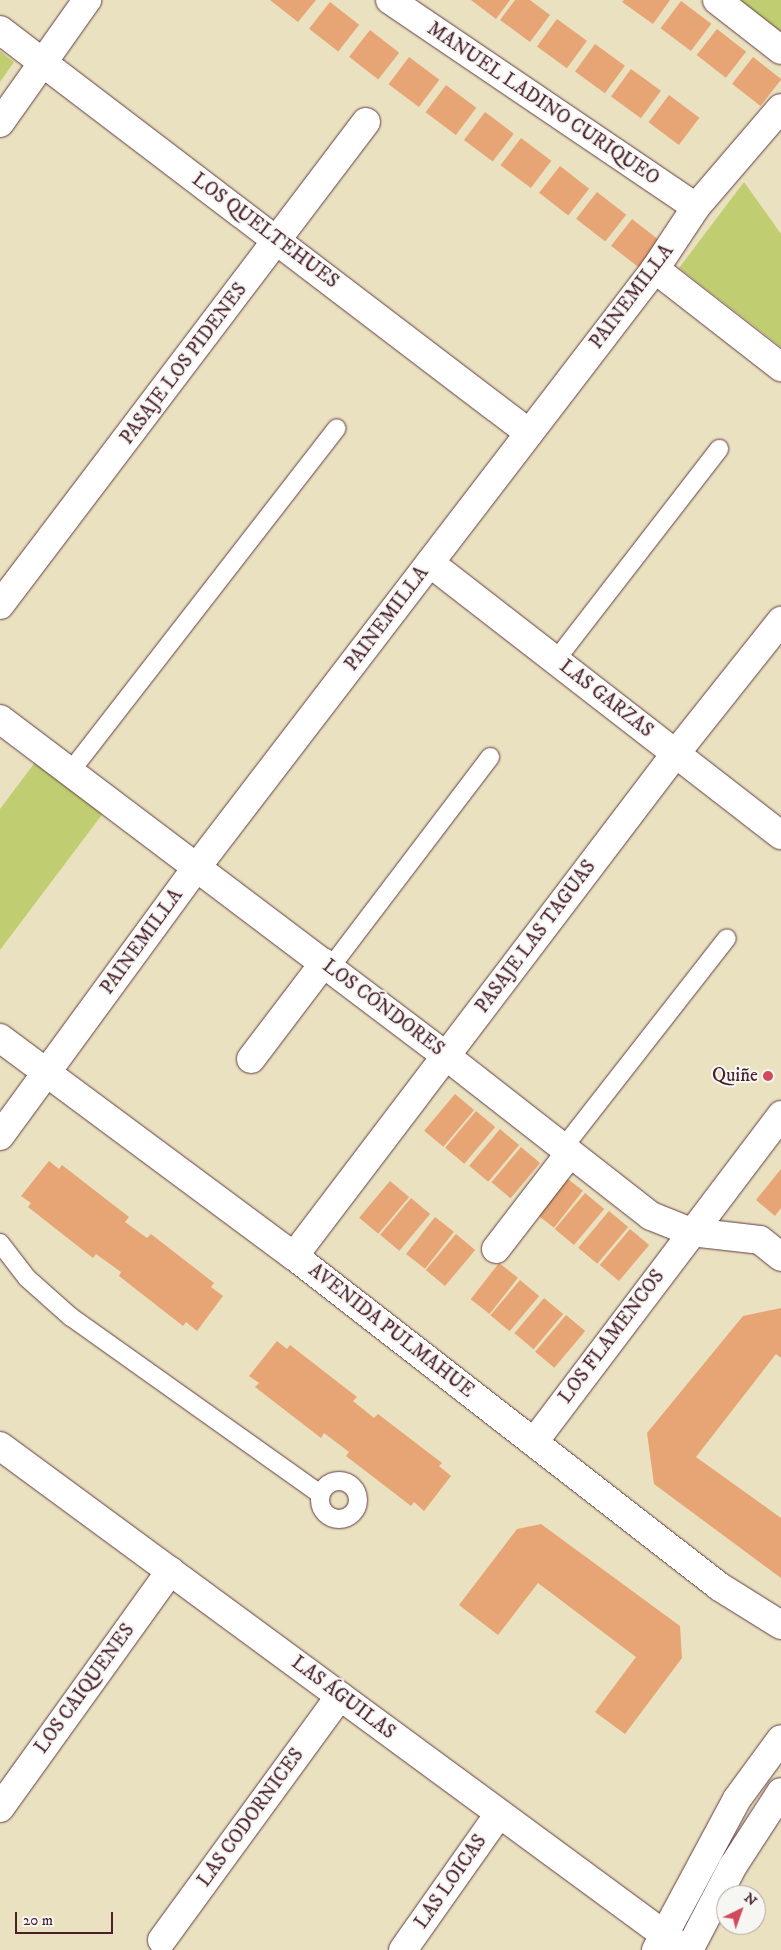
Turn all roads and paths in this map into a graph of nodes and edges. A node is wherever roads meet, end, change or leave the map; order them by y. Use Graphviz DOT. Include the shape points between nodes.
graph roads {
  1 [pos="87,0"];
  2 [pos="390,0"];
  3 [pos="717,0"];
  4 [pos="0,30"];
  5 [pos="781,50"];
  6 [pos="44,62"];
  7 [pos="781,108"];
  8 [pos="366,122"];
  9 [pos="0,123"];
  10 [pos="696,207"];
  11 [pos="278,240"];
  12 [pos="654,269"];
  13 [pos="781,368"];
  14 [pos="337,428"];
  15 [pos="529,433"];
  16 [pos="719,448"];
  17 [pos="430,563"];
  18 [pos="0,605"];
  19 [pos="781,621"];
  20 [pos="556,660"];
  21 [pos="0,719"];
  22 [pos="676,753"];
  23 [pos="490,757"];
  24 [pos="70,772"];
  25 [pos="781,835"];
  26 [pos="196,868"];
  27 [pos="727,938"];
  28 [pos="327,966"];
  29 [pos="0,1038"];
  30 [pos="446,1056"];
  31 [pos="251,1059"];
  32 [pos="48,1071"];
  33 [pos="781,1115"];
  34 [pos="0,1136"];
  35 [pos="567,1150"];
  36 [pos="691,1232"];
  37 [pos="0,1243"];
  38 [pos="496,1249"];
  39 [pos="294,1256"];
  40 [pos="781,1257"];
  41 [pos="534,1442"];
  42 [pos="2,1453"];
  43 [pos="320,1494"];
  44 [pos="170,1571"];
  45 [pos="781,1625"];
  46 [pos="340,1696"];
  47 [pos="781,1739"];
  48 [pos="781,1792"];
  49 [pos="0,1808"];
  50 [pos="499,1814"];
  51 [pos="162,1940"];
  52 [pos="668,1945"];
  53 [pos="403,1950"];
  54 [pos="689,1950"];
  1 -- 6 [label="street"];
  2 -- 10 [label="street, MANUEL LADINO CURIQUEO"];
  3 -- 5 [label="street"];
  4 -- 6 [label="street, LOS QUELTEHUES"];
  6 -- 9 [label="street"];
  6 -- 11 [label="street, LOS QUELTEHUES"];
  7 -- 10 [label="street, PAINEMILLA"];
  8 -- 11 [label="street, PASAJE LOS PIDENES"];
  10 -- 12 [label="street, PAINEMILLA"];
  11 -- 15 [label="street, LOS QUELTEHUES"];
  11 -- 18 [label="street, PASAJE LOS PIDENES"];
  12 -- 13 [label="street"];
  12 -- 15 [label="street, PAINEMILLA"];
  14 -- 24 [label="lane"];
  15 -- 17 [label="street, PAINEMILLA"];
  16 -- 20 [label="lane"];
  17 -- 20 [label="street, LAS GARZAS"];
  17 -- 26 [label="street, PAINEMILLA"];
  19 -- 22 [label="street, PASAJE LAS TAGUAS"];
  20 -- 22 [label="street, LAS GARZAS"];
  21 -- 24 [label="street, LOS CÓNDORES"];
  22 -- 25 [label="street, LAS GARZAS"];
  22 -- 30 [label="street, PASAJE LAS TAGUAS"];
  23 -- 28 [label="lane"];
  24 -- 26 [label="street, LOS CÓNDORES"];
  26 -- 28 [label="street, LOS CÓNDORES"];
  26 -- 32 [label="street, PAINEMILLA"];
  27 -- 35 [label="lane"];
  28 -- 30 [label="street, LOS CÓNDORES"];
  28 -- 31 [label="street"];
  29 -- 32 [label="street, AVENIDA PULMAHUE"];
  30 -- 35 [label="street, LOS CÓNDORES"];
  30 -- 39 [label="street, PASAJE LAS TAGUAS"];
  32 -- 34 [label="street, PAINEMILLA"];
  32 -- 39 [label="street, AVENIDA PULMAHUE"];
  33 -- 36 [label="street, LOS FLAMENCOS"];
  35 -- 36 [label="street, LOS CÓNDORES" via="651,1216"];
  35 -- 38 [label="street"];
  36 -- 40 [label="street, LOS CÓNDORES" via="760,1240"];
  36 -- 41 [label="street, LOS FLAMENCOS"];
  37 -- 43 [label="lane" via="26,1278 71,1317"];
  39 -- 41 [label="street, AVENIDA PULMAHUE"];
  41 -- 45 [label="street, AVENIDA PULMAHUE" via="720,1587"];
  42 -- 44 [label="street, LAS ÁGUILAS"];
  44 -- 46 [label="street, LAS ÁGUILAS"];
  44 -- 49 [label="street, LOS CAIQUENES"];
  46 -- 50 [label="street, LAS ÁGUILAS"];
  46 -- 51 [label="street, LAS CODORNICES"];
  47 -- 52 [label="street" via="737,1800"];
  48 -- 54 [label="street" via="733,1866"];
  50 -- 52 [label="street, LAS ÁGUILAS"];
  50 -- 53 [label="street, LAS LOICAS"];
}
